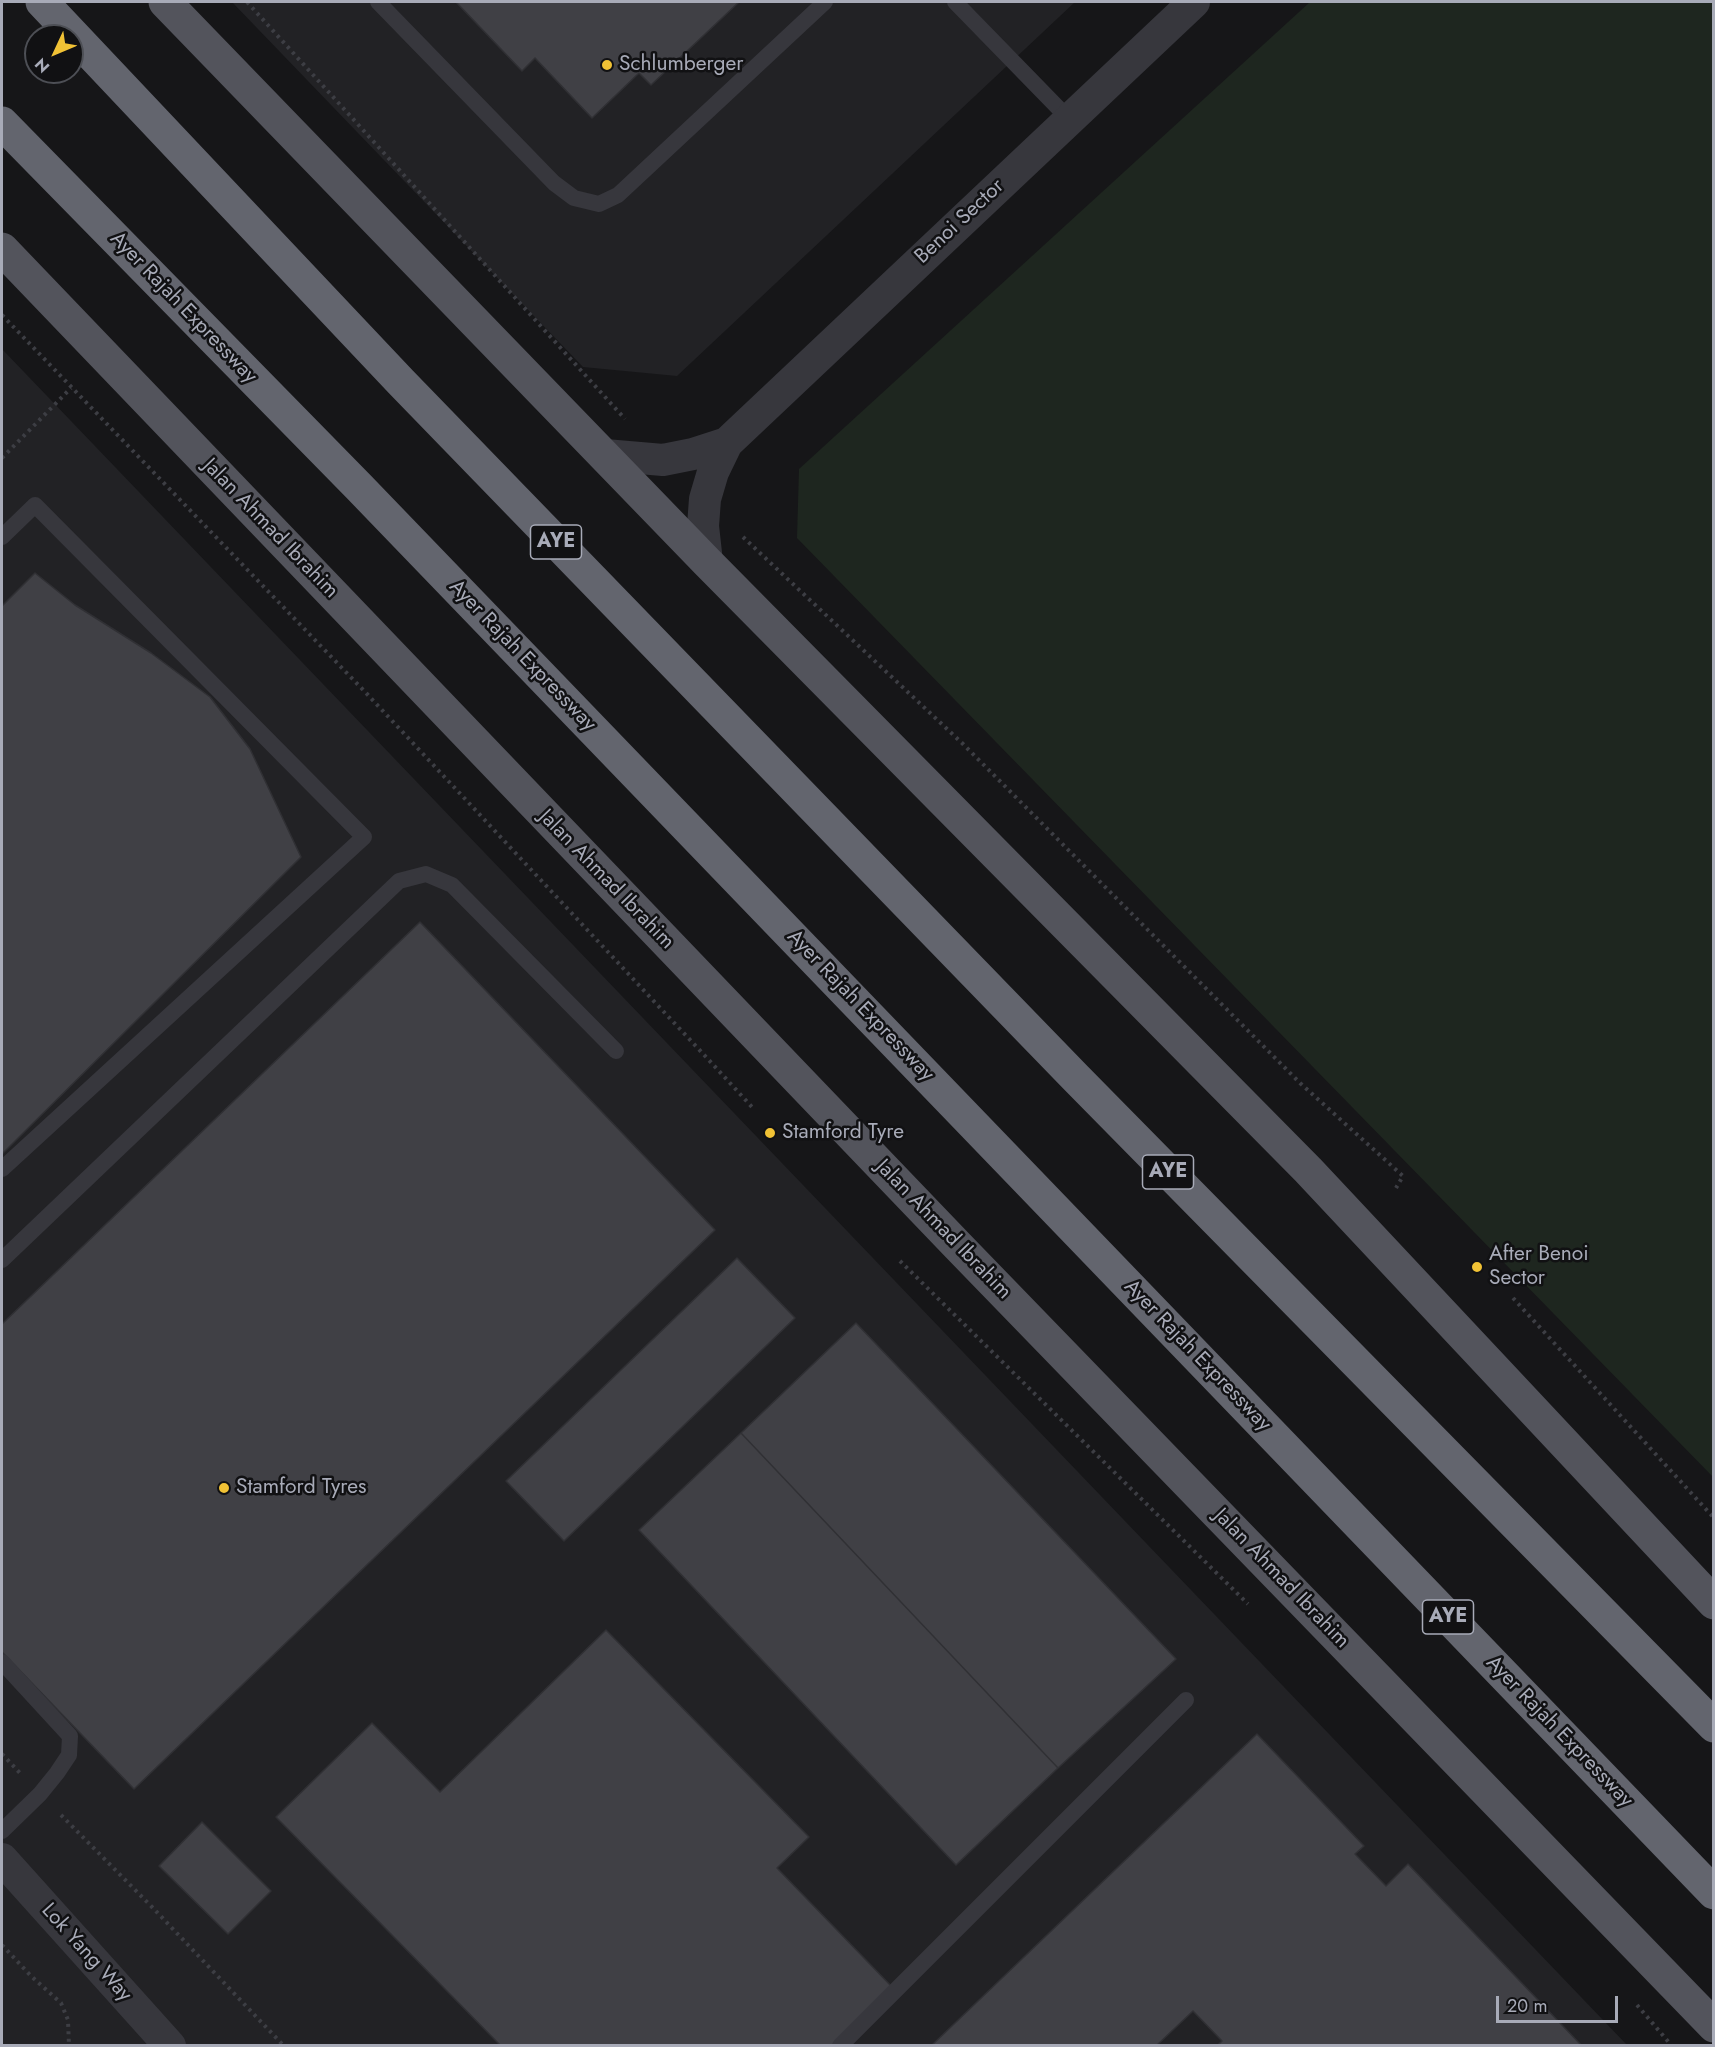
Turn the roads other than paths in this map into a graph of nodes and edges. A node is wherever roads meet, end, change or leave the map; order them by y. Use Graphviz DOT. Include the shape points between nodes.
graph roads {
  1 [pos="42,2"];
  2 [pos="165,2"];
  3 [pos="378,2"];
  4 [pos="825,2"];
  5 [pos="955,2"];
  6 [pos="1194,2"];
  7 [pos="1069,119"];
  8 [pos="2,123"];
  9 [pos="2,249"];
  10 [pos="727,443"];
  11 [pos="605,454"];
  12 [pos="2,537"];
  13 [pos="707,562"];
  14 [pos="616,1051"];
  15 [pos="2,1169"];
  16 [pos="2,1260"];
  17 [pos="1713,1603"];
  18 [pos="2,1662"];
  19 [pos="1186,1700"];
  20 [pos="1713,1726"];
  21 [pos="2,1831"];
  22 [pos="2,1859"];
  23 [pos="1713,1893"];
  24 [pos="1713,2026"];
  25 [pos="166,2044"];
  26 [pos="840,2046"];
  1 -- 20 [label="highway, AYE" via="409,391 1068,1070"];
  2 -- 11 [label="main road"];
  3 -- 4 [label="lane" via="554,183 574,198 599,204 618,195"];
  5 -- 7 [label="lane"];
  6 -- 7 [label="street, Benoi Sector"];
  7 -- 10 [label="street, Benoi Sector"];
  8 -- 23 [label="highway, Ayer Rajah Expressway / AYE" via="367,495"];
  9 -- 24 [label="main road, Jalan Ahmad Ibrahim"];
  10 -- 11 [label="street, Benoi Sector" via="663,460"];
  10 -- 13 [label="street, Benoi Sector" via="705,499"];
  11 -- 13 [label="main road"];
  12 -- 15 [label="lane" via="35,505 364,837"];
  13 -- 17 [label="main road" via="1308,1170"];
  14 -- 16 [label="lane" via="452,885 426,874 399,881"];
  18 -- 21 [label="lane" via="70,1736 69,1755 40,1794"];
  19 -- 26 [label="lane"];
  22 -- 25 [label="street, Lok Yang Way"];
}
